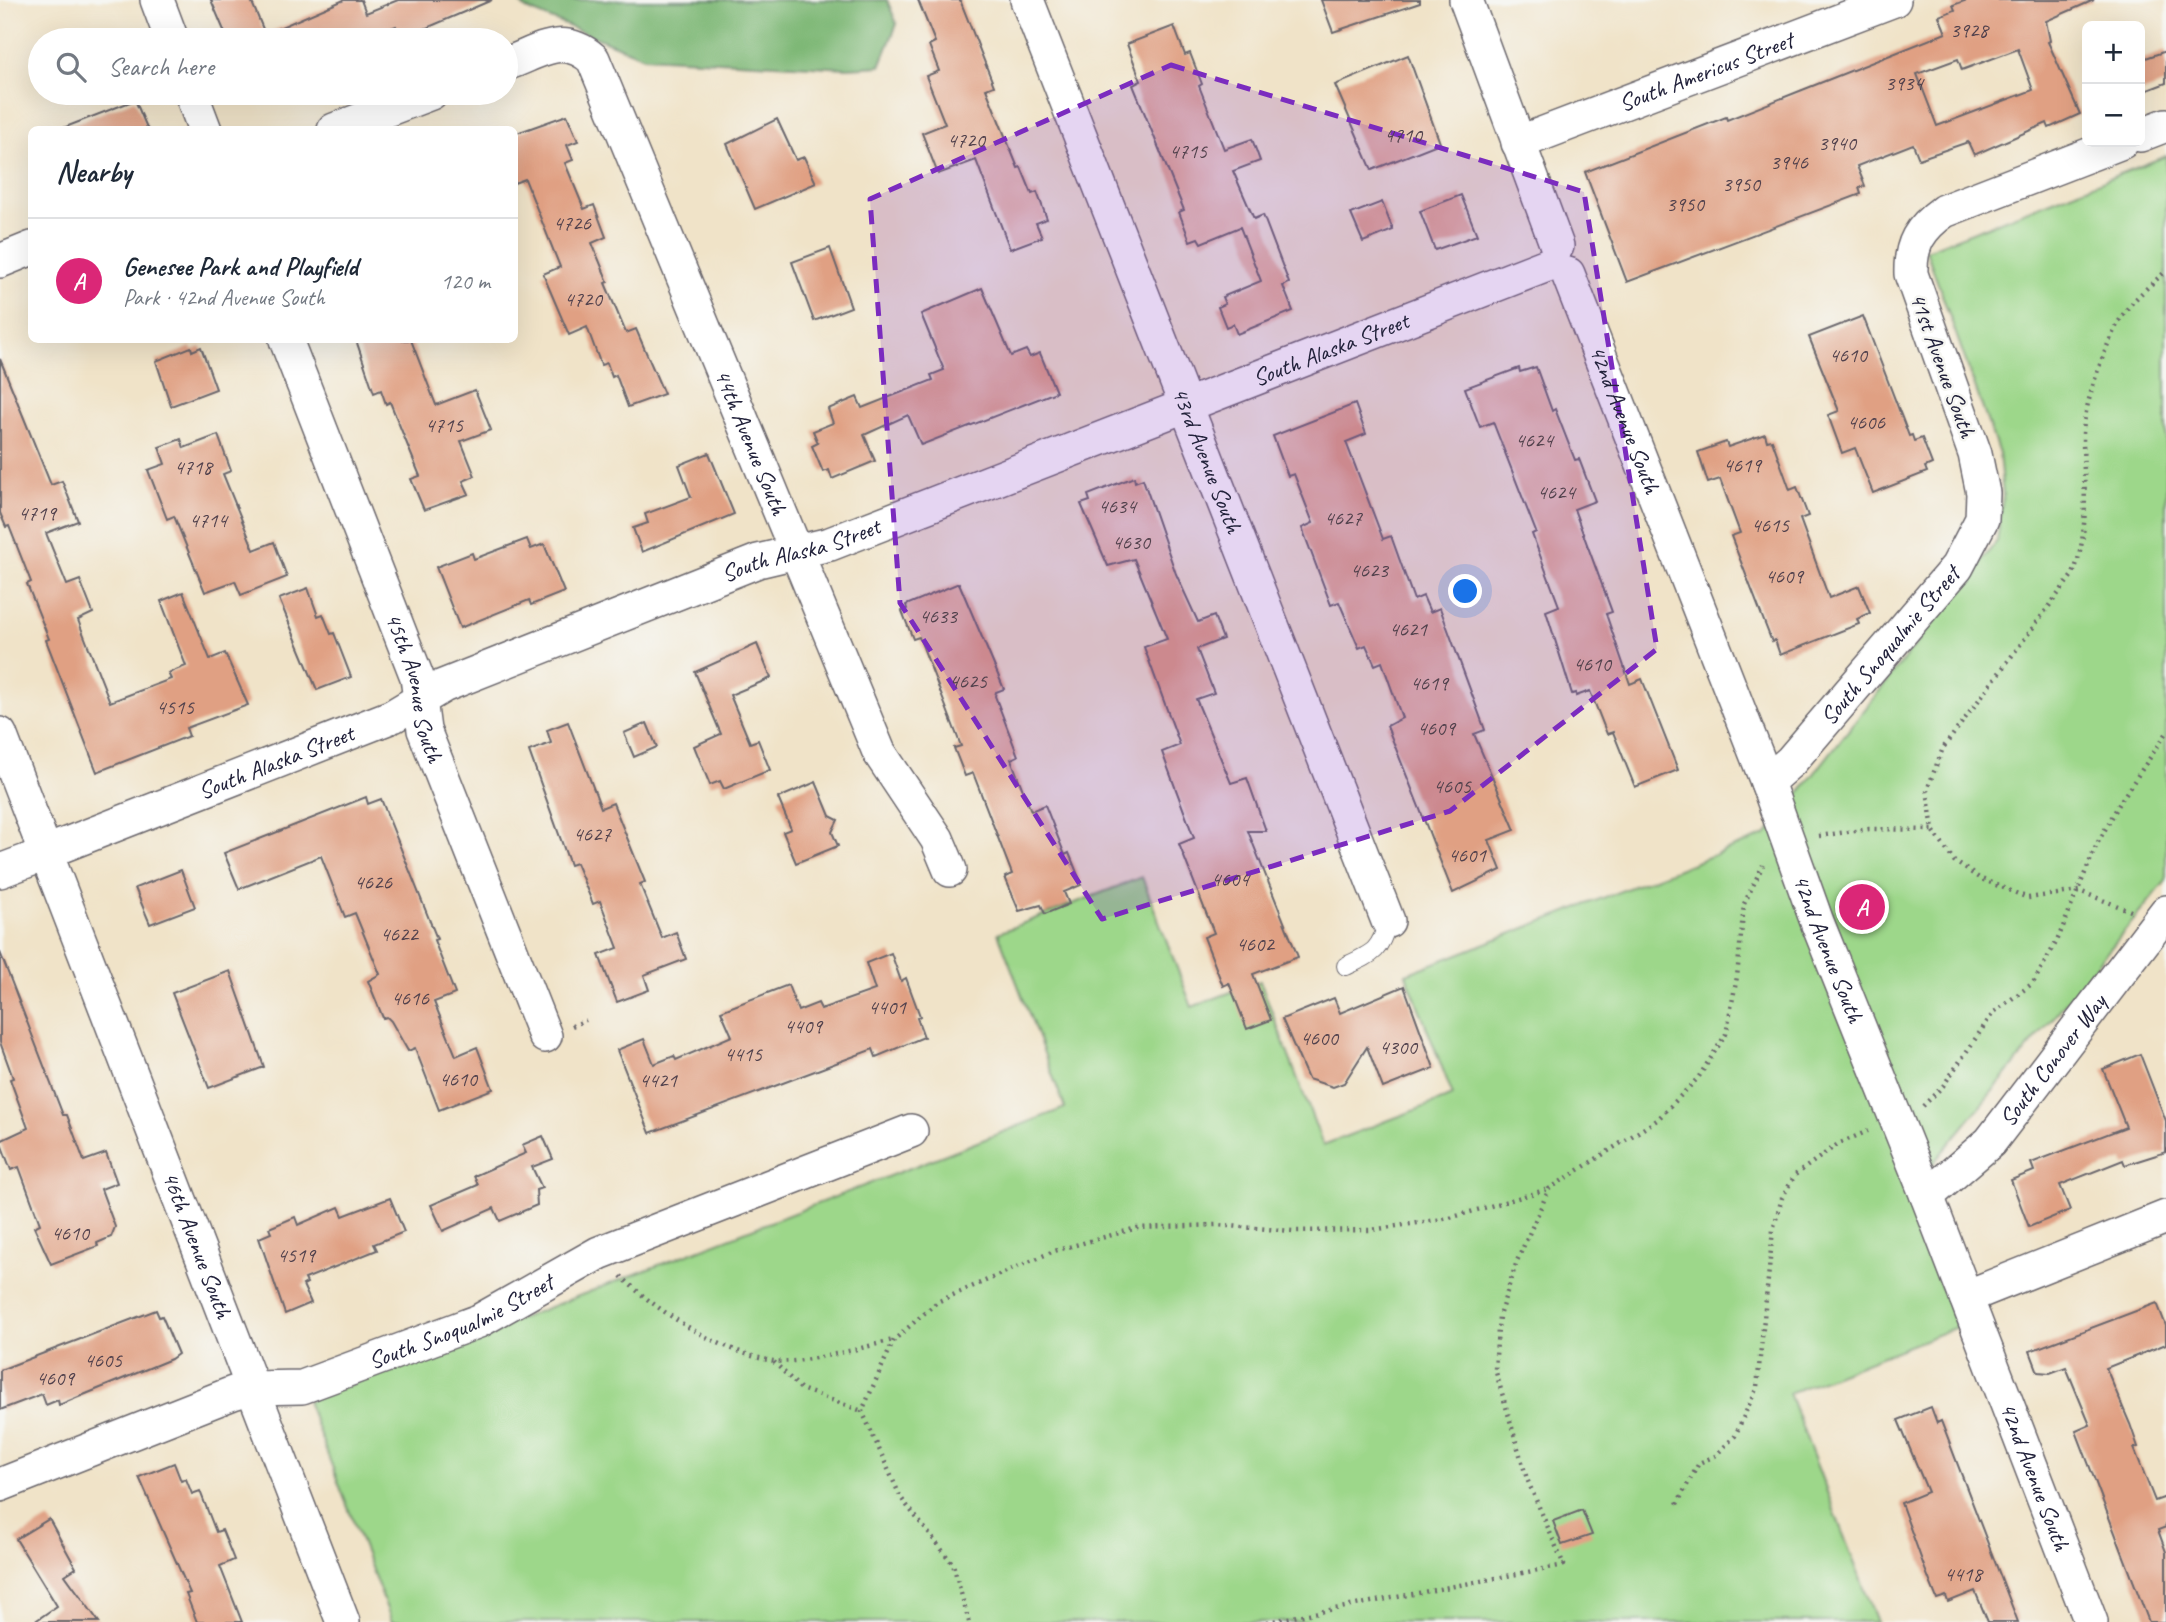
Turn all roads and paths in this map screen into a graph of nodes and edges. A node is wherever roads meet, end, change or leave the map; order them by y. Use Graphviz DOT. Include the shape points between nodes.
graph roads {
  1 [pos="157,0"];
  2 [pos="1027,0"];
  3 [pos="1466,0"];
  4 [pos="1894,0"];
  5 [pos="168,28"];
  6 [pos="518,59"];
  7 [pos="196,105"];
  8 [pos="400,105"];
  9 [pos="2166,125"];
  10 [pos="203,126"];
  11 [pos="344,126"];
  12 [pos="2145,133"];
  13 [pos="1518,143"];
  14 [pos="2109,147"];
  15 [pos="28,250"];
  16 [pos="0,261"];
  17 [pos="1557,262"];
  18 [pos="2166,271"];
  19 [pos="287,343"];
  20 [pos="1185,405"];
  21 [pos="1983,493"];
  22 [pos="796,552"];
  23 [pos="420,700"];
  24 [pos="0,734"];
  25 [pos="2166,734"];
  26 [pos="1768,782"];
  27 [pos="1933,830"];
  28 [pos="1819,836"];
  29 [pos="45,853"];
  30 [pos="1767,858"];
  31 [pos="950,870"];
  32 [pos="0,871"];
  33 [pos="2078,891"];
  34 [pos="1388,920"];
  35 [pos="2156,928"];
  36 [pos="1346,966"];
  37 [pos="545,1036"];
  38 [pos="1923,1106"];
  39 [pos="1873,1129"];
  40 [pos="911,1131"];
  41 [pos="1549,1189"];
  42 [pos="1927,1196"];
  43 [pos="2166,1217"];
  44 [pos="615,1270"];
  45 [pos="1966,1297"];
  46 [pos="894,1340"];
  47 [pos="774,1361"];
  48 [pos="250,1388"];
  49 [pos="862,1411"];
  50 [pos="0,1485"];
  51 [pos="1677,1504"];
  52 [pos="342,1622"];
  53 [pos="968,1622"];
  54 [pos="1267,1622"];
  55 [pos="2091,1622"];
  1 -- 5 [label="street"];
  2 -- 20 [label="street, 43rd Avenue South"];
  3 -- 13 [label="street, 42nd Avenue South"];
  4 -- 13 [label="street, South Americus Street"];
  6 -- 22 [label="street, 44th Avenue South" via="558,44 578,46 593,59"];
  7 -- 10 [label="street"];
  8 -- 11 [label="street"];
  9 -- 12 [label="street"];
  13 -- 17 [label="street, 42nd Avenue South"];
  14 -- 21 [label="street, 41st Avenue South" via="1944,211 1917,237 1911,274 1975,454"];
  15 -- 16 [label="street"];
  17 -- 20 [label="street, South Alaska Street"];
  17 -- 26 [label="street, 42nd Avenue South"];
  18 -- 27 [label="path" via="2126,310 2099,365 2083,431 2085,523 2073,574 1944,748 1927,790"];
  19 -- 23 [label="street, 45th Avenue South" via="417,677"];
  20 -- 22 [label="street, South Alaska Street" via="830,544"];
  20 -- 34 [label="street, 43rd Avenue South"];
  21 -- 26 [label="street, South Snoqualmie Street" via="1982,519 1957,567"];
  22 -- 23 [label="street, South Alaska Street" via="758,561 443,686"];
  22 -- 31 [label="street, 44th Avenue South" via="879,752 937,839"];
  23 -- 29 [label="street, South Alaska Street" via="393,716"];
  23 -- 37 [label="street, 45th Avenue South" via="426,733"];
  24 -- 29 [label="street, 46th Avenue South"];
  25 -- 33 [label="path" via="2122,799"];
  26 -- 42 [label="street, 42nd Avenue South" via="1816,922"];
  27 -- 28 [label="path" via="1869,829"];
  27 -- 33 [label="path" via="1954,861 1979,878 2028,898"];
  29 -- 32 [label="street, South Alaska Street"];
  29 -- 48 [label="street, 46th Avenue South"];
  30 -- 41 [label="path" via="1744,904 1726,1034 1698,1078 1657,1121"];
  33 -- 35 [label="path"];
  33 -- 38 [label="path" via="2034,982 1993,1013 1943,1086"];
  34 -- 36 [label="lane" via="1374,953"];
  35 -- 42 [label="street, South Conover Way" via="1990,1142"];
  39 -- 51 [label="path" via="1838,1144 1796,1175 1782,1198 1773,1230 1757,1387 1735,1436 1715,1456 1699,1463"];
  40 -- 48 [label="street, South Snoqualmie Street" via="599,1253 479,1321 302,1387"];
  41 -- 46 [label="path" via="1450,1218 1371,1230 1293,1231 1216,1224 1137,1228 1054,1251 979,1282 937,1302"];
  41 -- 54 [label="path" via="1499,1316 1494,1369 1527,1479 1564,1565"];
  42 -- 45 [label="street, 42nd Avenue South"];
  43 -- 45 [label="street"];
  44 -- 47 [label="path" via="641,1296 682,1325"];
  45 -- 55 [label="street, 42nd Avenue South"];
  46 -- 47 [label="path" via="830,1355"];
  46 -- 49 [label="path"];
  47 -- 49 [label="path" via="801,1389"];
  48 -- 50 [label="street, South Snoqualmie Street"];
  48 -- 52 [label="street, 46th Avenue South"];
  49 -- 53 [label="path" via="901,1498 953,1564"];
}
